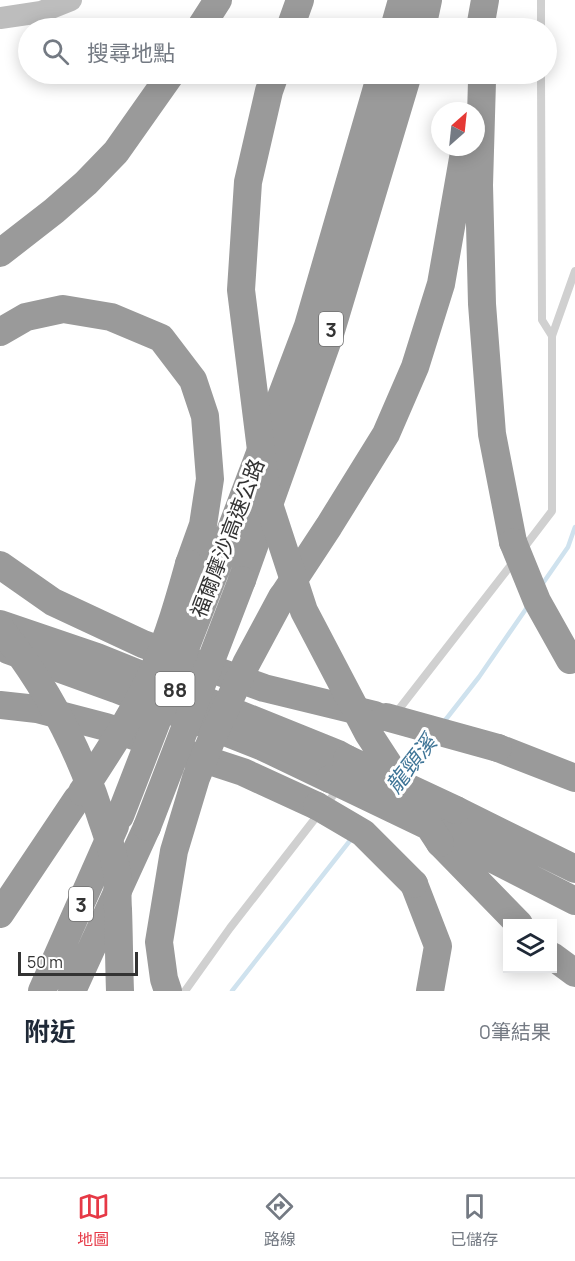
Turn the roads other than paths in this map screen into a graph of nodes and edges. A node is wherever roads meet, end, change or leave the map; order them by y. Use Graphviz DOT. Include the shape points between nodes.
graph roads {
  1 [pos="71,0"];
  2 [pos="218,0"];
  3 [pos="300,0"];
  4 [pos="428,0"];
  5 [pos="484,0"];
  6 [pos="541,0"];
  7 [pos="0,18"];
  8 [pos="206,18"];
  9 [pos="294,18"];
  10 [pos="410,18"];
  11 [pos="481,18"];
  12 [pos="541,18"];
  13 [pos="164,84"];
  14 [pos="271,84"];
  15 [pos="378,84"];
  16 [pos="405,84"];
  17 [pos="473,84"];
  18 [pos="482,84"];
  19 [pos="541,84"];
  20 [pos="470,102"];
  21 [pos="463,156"];
  22 [pos="0,253"];
  23 [pos="575,271"];
  24 [pos="0,332"];
  25 [pos="552,336"];
  26 [pos="0,566"];
  27 [pos="202,567"];
  28 [pos="0,626"];
  29 [pos="0,647"];
  30 [pos="573,663"];
  31 [pos="0,705"];
  32 [pos="382,728"];
  33 [pos="352,765"];
  34 [pos="575,778"];
  35 [pos="447,821"];
  36 [pos="575,869"];
  37 [pos="575,901"];
  38 [pos="0,914"];
  39 [pos="514,919"];
  40 [pos="557,960"];
  41 [pos="575,973"];
  42 [pos="42,991"];
  43 [pos="72,991"];
  44 [pos="120,991"];
  45 [pos="168,991"];
  46 [pos="184,991"];
  47 [pos="430,991"];
  1 -- 7 [label="street" via="41,12"];
  2 -- 8 [label="highway"];
  3 -- 9 [label="highway"];
  4 -- 10 [label="highway"];
  5 -- 11 [label="highway"];
  6 -- 12 [label="lane"];
  13 -- 22 [label="highway" via="116,152 86,183"];
  14 -- 39 [label="highway, bridge" via="248,182 241,290 267,498 304,611 368,733 440,843"];
  15 -- 27 [label="highway, 福爾摩沙高速公路 / 3" via="308,326"];
  16 -- 43 [label="highway, 福爾摩沙高速公路 / 3, bridge" via="330,333 242,580 147,827"];
  17 -- 20 [label="highway"];
  18 -- 30 [label="highway, bridge" via="482,304 492,434 513,542 537,601"];
  19 -- 25 [label="lane" via="542,320"];
  21 -- 45 [label="highway, bridge" via="441,284 414,367 386,434 282,597 246,664 196,778 174,851 159,942"];
  23 -- 25 [label="lane"];
  24 -- 27 [label="highway" via="26,316 63,309 111,317 161,338 193,380 205,416 210,479"];
  25 -- 32 [label="lane" via="552,511"];
  26 -- 32 [label="highway" via="53,602 142,644"];
  27 -- 38 [label="highway, bridge" via="123,728"];
  27 -- 42 [label="highway, 福爾摩沙高速公路 / 3, bridge" via="120,816"];
  28 -- 33 [label="highway, 88" via="97,657 327,750"];
  28 -- 44 [label="highway, bridge" via="51,702 97,802 117,872"];
  29 -- 33 [label="highway, 88" via="253,743"];
  31 -- 47 [label="highway, bridge" via="37,709 106,727 243,772 317,806 363,833 414,884 438,946"];
  32 -- 33 [label="lane"];
  32 -- 34 [label="highway, bridge" via="498,748"];
  33 -- 35 [label="highway, 88, bridge"];
  33 -- 46 [label="lane"];
  35 -- 36 [label="highway, 88"];
  35 -- 37 [label="highway, 88"];
  40 -- 41 [label="highway"];
}
